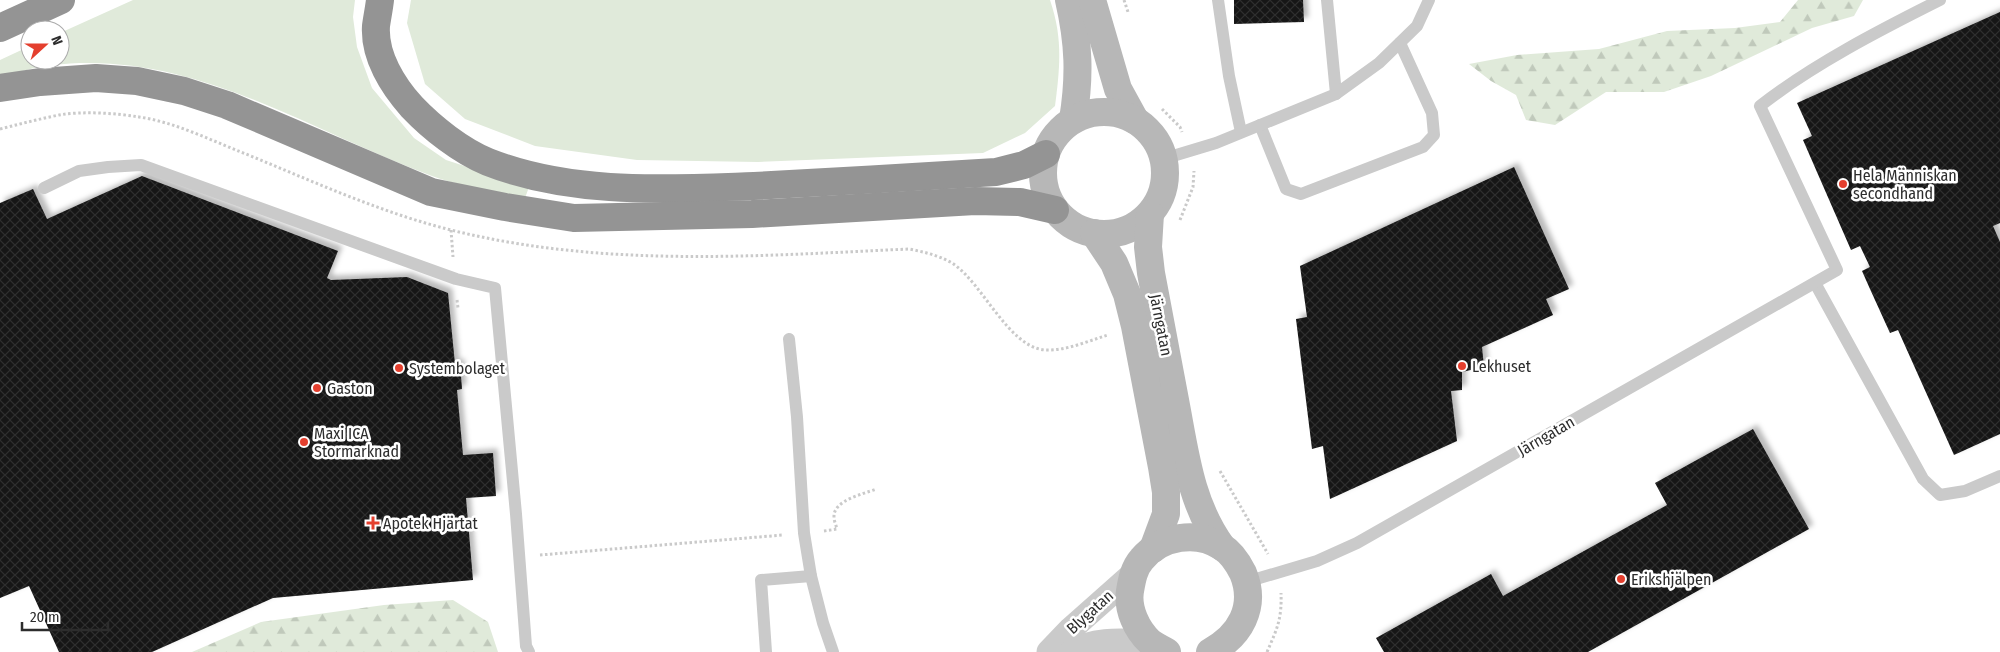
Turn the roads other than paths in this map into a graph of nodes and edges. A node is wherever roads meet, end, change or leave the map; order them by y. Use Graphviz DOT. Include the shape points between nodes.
graph roads {
  1 [pos="380,0"];
  2 [pos="1068,0"];
  3 [pos="1092,0"];
  4 [pos="1218,0"];
  5 [pos="1326,0"];
  6 [pos="1429,0"];
  7 [pos="1940,0"];
  8 [pos="54,3"];
  9 [pos="0,28"];
  10 [pos="1400,43"];
  11 [pos="0,88"];
  12 [pos="1336,94"];
  13 [pos="1073,120"];
  14 [pos="1135,120"];
  15 [pos="1260,125"];
  16 [pos="1241,132"];
  17 [pos="1046,154"];
  18 [pos="1163,159"];
  19 [pos="44,188"];
  20 [pos="1055,210"];
  21 [pos="1150,214"];
  22 [pos="1094,233"];
  23 [pos="1816,283"];
  24 [pos="789,339"];
  25 [pos="2000,476"];
  26 [pos="1222,547"];
  27 [pos="1153,549"];
  28 [pos="1133,574"];
  29 [pos="811,576"];
  30 [pos="1246,582"];
  31 [pos="1236,641"];
  32 [pos="1158,647"];
  33 [pos="528,652"];
  34 [pos="766,652"];
  35 [pos="833,652"];
  36 [pos="1049,652"];
  37 [pos="1071,652"];
  38 [pos="1210,652"];
  1 -- 17 [label="highway" via="376,28 380,57 398,91 429,125 458,145 487,162 532,176 589,186 679,189 797,184 996,172 1024,165"];
  2 -- 13 [label="street" via="1079,70"];
  3 -- 14 [label="street" via="1118,89"];
  4 -- 16 [label="lane"];
  5 -- 12 [label="lane"];
  6 -- 10 [label="lane" via="1417,26"];
  7 -- 23 [label="lane, Järngatan" via="1786,86 1760,106 1837,270"];
  8 -- 9 [label="highway"];
  10 -- 12 [label="lane" via="1379,64"];
  10 -- 15 [label="lane" via="1432,113 1434,135 1423,147 1301,194 1286,189"];
  11 -- 20 [label="highway" via="96,78 138,80 227,105 431,192 574,218 752,214 975,201 1020,202"];
  12 -- 15 [label="lane"];
  13 -- 14 [label="street" via="1104,112"];
  13 -- 17 [label="street" via="1061,129"];
  14 -- 18 [label="street" via="1157,144"];
  15 -- 16 [label="lane"];
  16 -- 18 [label="lane"];
  17 -- 20 [label="street" via="1044,183 1047,197"];
  18 -- 21 [label="street" via="1163,188"];
  19 -- 33 [label="lane" via="79,171 141,165 456,279 495,288"];
  20 -- 22 [label="street" via="1072,225"];
  21 -- 22 [label="street" via="1134,226 1114,234"];
  21 -- 26 [label="street, Järngatan" via="1148,247 1151,273 1189,472 1209,529"];
  22 -- 27 [label="street, Järngatan" via="1114,263 1127,294 1162,467 1166,514"];
  23 -- 25 [label="lane" via="1923,479 1940,495 1966,491"];
  23 -- 30 [label="lane, Järngatan" via="1357,543 1317,561"];
  24 -- 29 [label="lane" via="804,533"];
  26 -- 27 [label="street" via="1205,539 1187,537 1169,540"];
  26 -- 30 [label="street, Järngatan" via="1238,562"];
  27 -- 28 [label="street"];
  28 -- 32 [label="street" via="1129,598 1135,622"];
  28 -- 36 [label="street, Blygatan"];
  29 -- 34 [label="lane" via="761,580"];
  29 -- 35 [label="lane"];
  30 -- 31 [label="street" via="1246,614"];
  31 -- 38 [label="street"];
  32 -- 37 [label="street, Blygatan" via="1108,641"];
}
